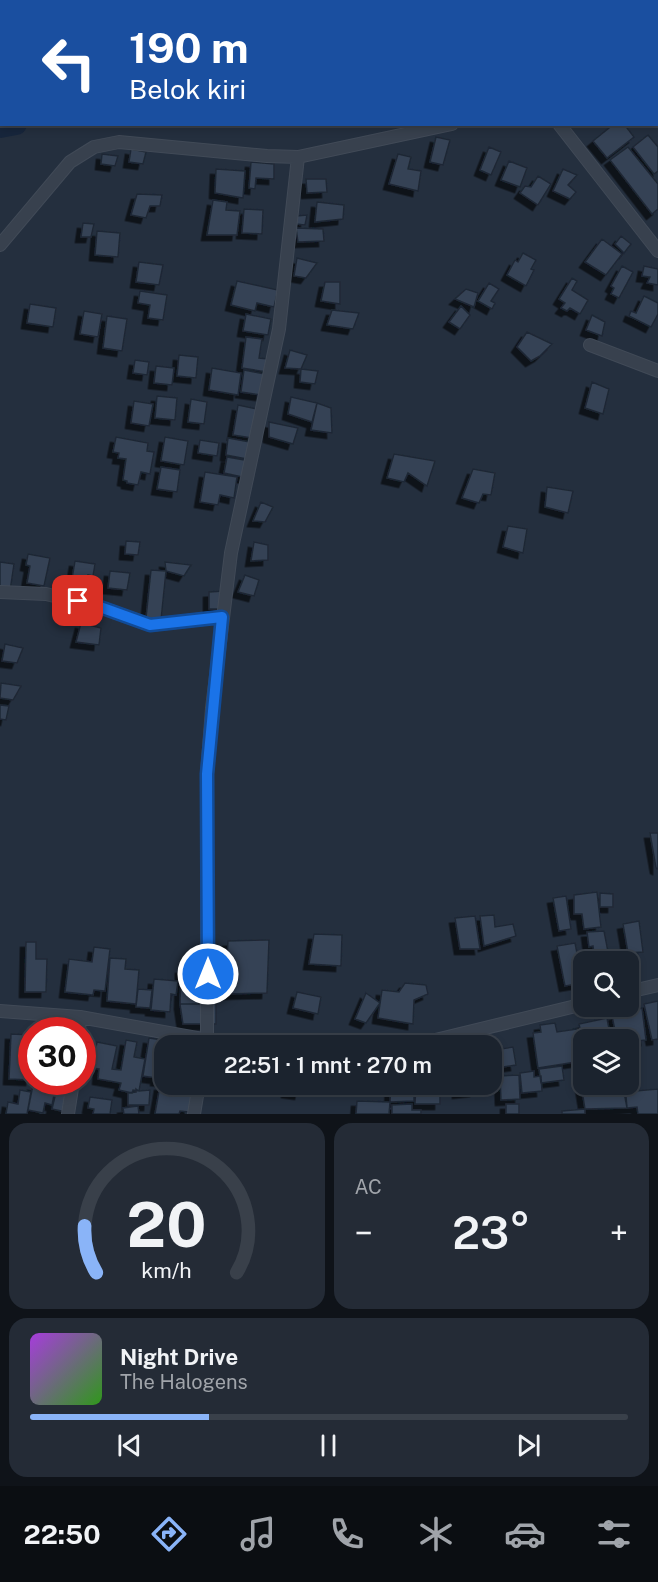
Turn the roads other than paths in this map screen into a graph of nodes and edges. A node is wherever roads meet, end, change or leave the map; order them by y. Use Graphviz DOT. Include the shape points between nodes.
graph roads {
  1 [pos="443,126"];
  2 [pos="561,126"];
  3 [pos="298,157"];
  4 [pos="0,245"];
  5 [pos="658,251"];
  6 [pos="590,345"];
  7 [pos="658,371"];
  8 [pos="0,592"];
  9 [pos="222,617"];
  10 [pos="658,985"];
  11 [pos="639,989"];
  12 [pos="573,1007"];
  13 [pos="0,1011"];
  14 [pos="80,1017"];
  15 [pos="96,1020"];
  16 [pos="168,1035"];
  17 [pos="207,1035"];
  18 [pos="456,1035"];
  19 [pos="71,1095"];
  20 [pos="198,1095"];
  21 [pos="68,1114"];
  22 [pos="195,1114"];
  1 -- 3 [label="street"];
  2 -- 5 [label="street"];
  3 -- 4 [label="street" via="135,142 94,147 64,168"];
  3 -- 9 [label="street" via="279,329"];
  6 -- 7 [label="street"];
  8 -- 9 [label="street" via="55,596 150,625"];
  9 -- 17 [label="street" via="207,774"];
  10 -- 11 [label="street"];
  12 -- 18 [label="street"];
  13 -- 14 [label="street"];
  15 -- 16 [label="street"];
  19 -- 21 [label="street"];
  20 -- 22 [label="street"];
}
